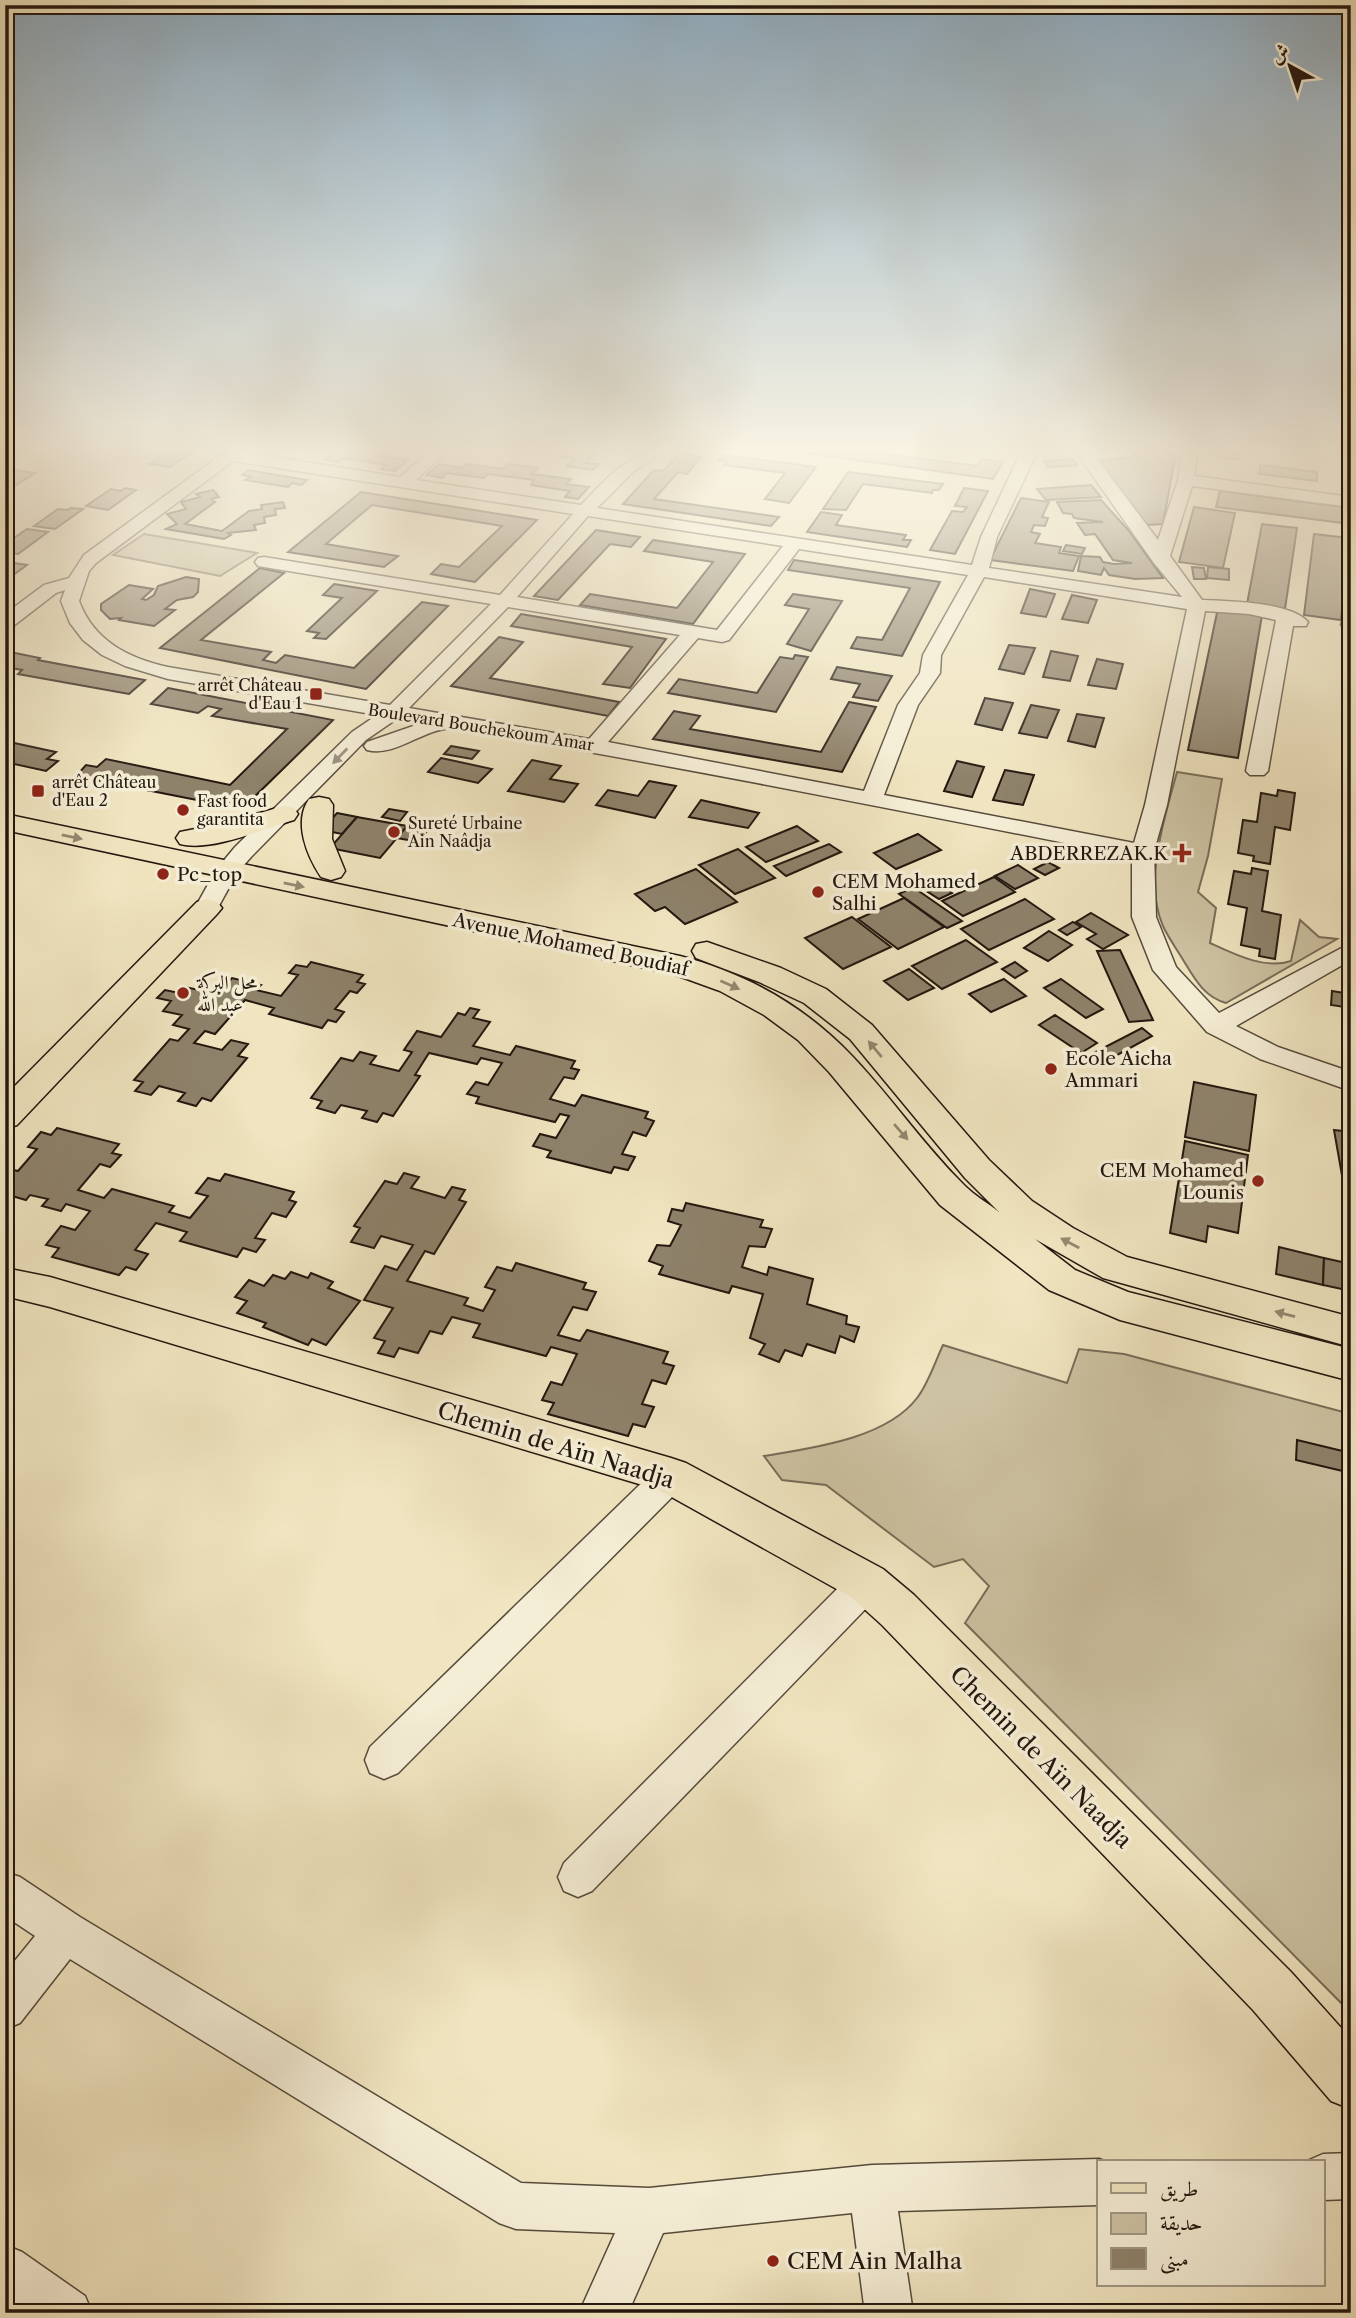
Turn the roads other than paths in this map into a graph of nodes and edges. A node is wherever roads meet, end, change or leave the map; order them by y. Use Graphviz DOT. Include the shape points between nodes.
graph roads {
  1 [pos="89,560"];
  2 [pos="540,560"];
  3 [pos="781,560"];
  4 [pos="905,560"];
  5 [pos="982,560"];
  6 [pos="1161,560"];
  7 [pos="264,562"];
  8 [pos="979,571"];
  9 [pos="76,582"];
  10 [pos="504,601"];
  11 [pos="1197,605"];
  12 [pos="5,623"];
  13 [pos="693,632"];
  14 [pos="393,713"];
  15 [pos="445,722"];
  16 [pos="374,746"];
  17 [pos="594,746"];
  18 [pos="1256,771"];
  19 [pos="872,798"];
  20 [pos="5,799"];
  21 [pos="319,805"];
  22 [pos="284,814"];
  23 [pos="5,822"];
  24 [pos="190,838"];
  25 [pos="1143,851"];
  26 [pos="246,863"];
  27 [pos="331,871"];
  28 [pos="207,908"];
  29 [pos="1351,950"];
  30 [pos="1216,1026"];
  31 [pos="1351,1082"];
  32 [pos="5,1117"];
  33 [pos="5,1282"];
  34 [pos="1351,1332"];
  35 [pos="1351,1365"];
  36 [pos="671,1476"];
  37 [pos="867,1583"];
  38 [pos="384,1760"];
  39 [pos="578,1877"];
  40 [pos="5,1892"];
  41 [pos="65,1932"];
  42 [pos="5,2008"];
  43 [pos="1351,2081"];
  44 [pos="1351,2176"];
  45 [pos="1324,2177"];
  46 [pos="1097,2182"];
  47 [pos="872,2188"];
  48 [pos="649,2211"];
  49 [pos="5,2269"];
  50 [pos="68,2313"];
  51 [pos="603,2313"];
  52 [pos="889,2313"];
  1 -- 9 [label="street"];
  2 -- 10 [label="street"];
  3 -- 13 [label="street" via="722,636"];
  4 -- 8 [label="street"];
  5 -- 8 [label="street"];
  6 -- 11 [label="street"];
  7 -- 10 [label="street"];
  8 -- 11 [label="street"];
  8 -- 19 [label="street" via="932,654 930,673 908,705"];
  9 -- 12 [label="street" via="50,589"];
  9 -- 14 [label="street, Boulevard Bouchekoum Amar" via="70,601 80,626 107,650 138,666"];
  10 -- 13 [label="street"];
  10 -- 14 [label="street"];
  11 -- 18 [label="street" via="1293,619"];
  11 -- 25 [label="street"];
  13 -- 17 [label="street"];
  14 -- 15 [label="street, Boulevard Bouchekoum Amar"];
  14 -- 16 [label="street"];
  14 -- 22 [label="street, one-way" via="359,736"];
  15 -- 16 [label="street"];
  15 -- 17 [label="street, Boulevard Bouchekoum Amar"];
  16 -- 21 [label="street"];
  17 -- 19 [label="street, Boulevard Bouchekoum Amar"];
  19 -- 25 [label="street, Boulevard Bouchekoum Amar"];
  20 -- 24 [label="main road, Avenue Mohamed Boudiaf"];
  21 -- 26 [label="street"];
  21 -- 27 [label="main road" via="316,832"];
  22 -- 24 [label="main road"];
  22 -- 26 [label="street"];
  23 -- 26 [label="main road, Avenue Mohamed Boudiaf, one-way"];
  24 -- 26 [label="main road, Avenue Mohamed Boudiaf"];
  25 -- 30 [label="street" via="1144,917 1165,970"];
  26 -- 27 [label="main road, Avenue Mohamed Boudiaf"];
  26 -- 28 [label="street"];
  26 -- 35 [label="main road, Avenue Mohamed Boudiaf, one-way" via="680,966 731,984 809,1033 954,1196 1062,1280 1120,1305"];
  34 -- 27 [label="main road, Avenue Mohamed Boudiaf, one-way" via="1116,1268 1060,1238 1019,1210 977,1169 861,1032 815,996 770,975 672,941"];
  28 -- 32 [label="main road"];
  29 -- 30 [label="street"];
  30 -- 31 [label="street" via="1269,1053"];
  33 -- 36 [label="main road, Chemin de Aïn Naadja"];
  36 -- 37 [label="main road, Chemin de Aïn Naadja"];
  36 -- 38 [label="street"];
  37 -- 39 [label="street"];
  37 -- 43 [label="main road, Chemin de Aïn Naadja" via="1272,1992"];
  40 -- 41 [label="street"];
  41 -- 42 [label="street"];
  41 -- 48 [label="street" via="516,2206"];
  44 -- 45 [label="street"];
  46 -- 47 [label="street"];
  47 -- 48 [label="street"];
  47 -- 52 [label="street"];
  48 -- 51 [label="street"];
  49 -- 50 [label="street"];
}
